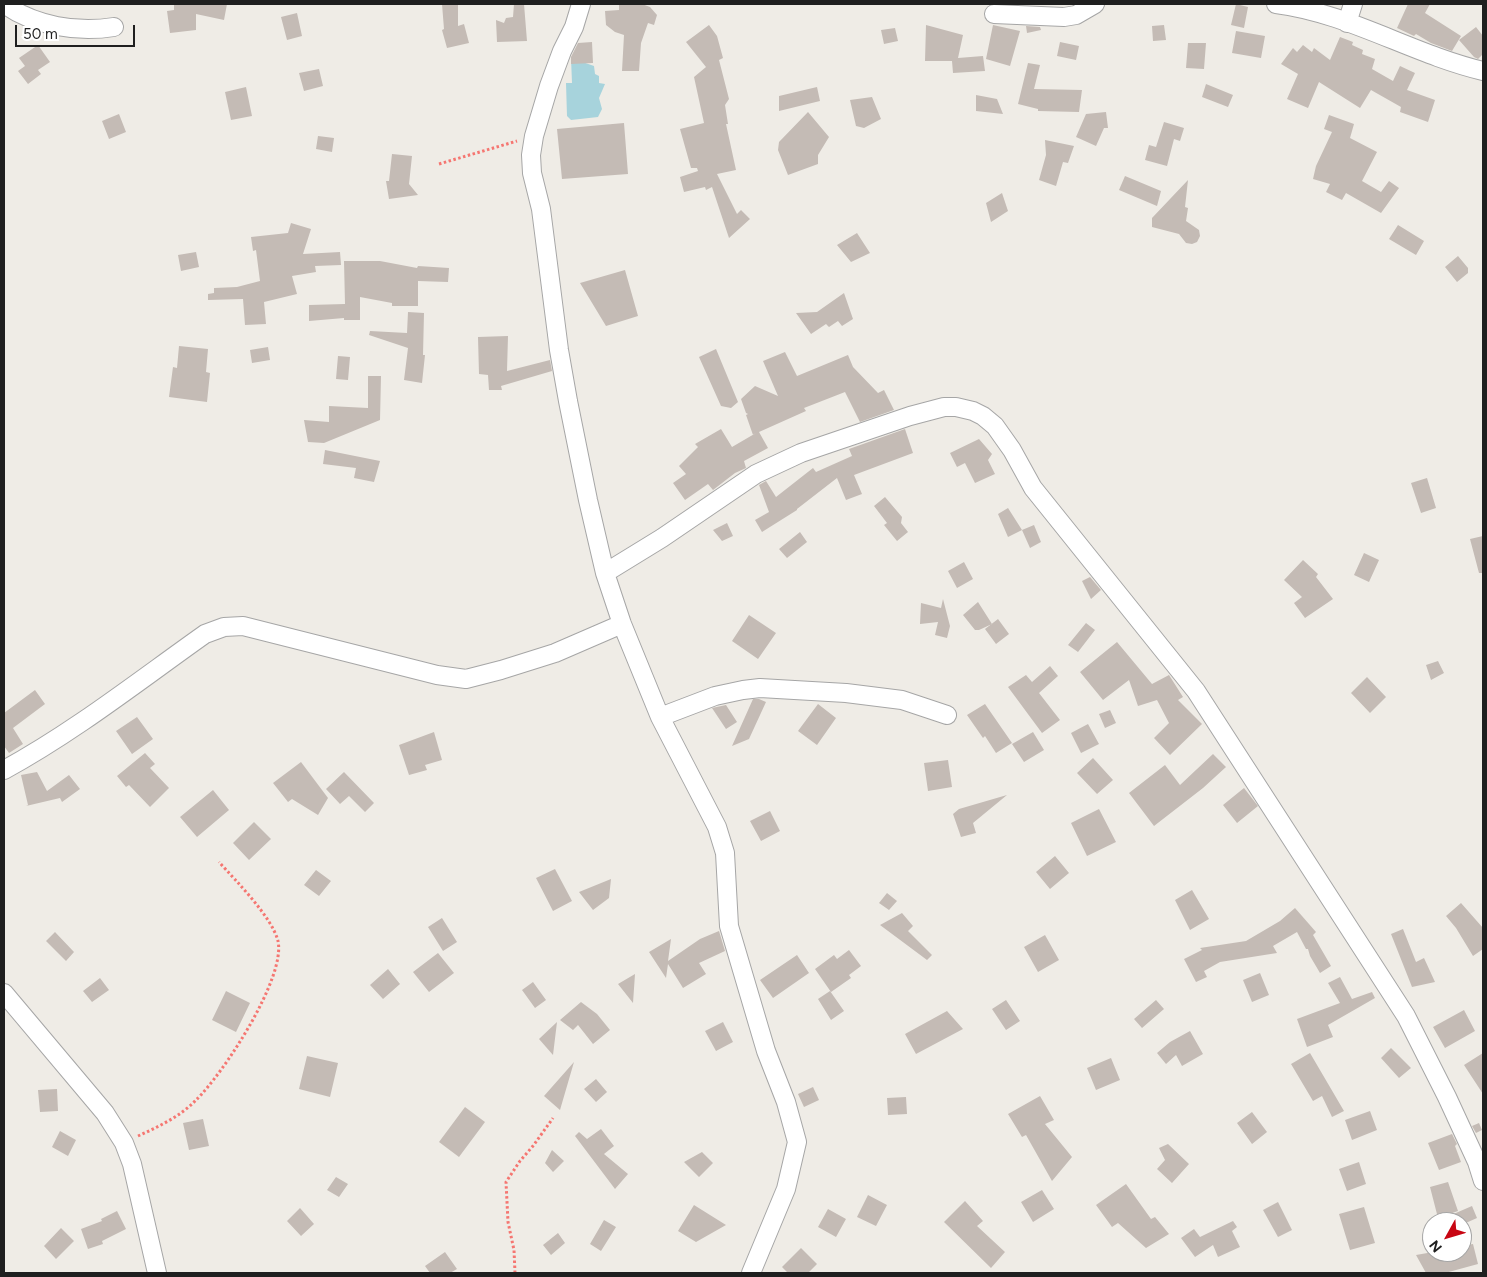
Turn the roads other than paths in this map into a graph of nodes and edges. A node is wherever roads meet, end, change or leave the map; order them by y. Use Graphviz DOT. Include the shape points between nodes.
graph roads {
  1 [pos="4,4"];
  2 [pos="581,4"];
  3 [pos="1095,4"];
  4 [pos="1276,4"];
  5 [pos="1353,4"];
  6 [pos="994,14"];
  7 [pos="1347,23"];
  8 [pos="114,27"];
  9 [pos="1483,71"];
  10 [pos="605,573"];
  11 [pos="622,624"];
  12 [pos="947,715"];
  13 [pos="660,717"];
  14 [pos="4,770"];
  15 [pos="4,993"];
  16 [pos="1483,1181"];
  17 [pos="157,1273"];
  18 [pos="751,1273"];
  1 -- 8 [label="street" via="42,22 68,29"];
  2 -- 10 [label="street" via="549,86 531,155 560,350"];
  3 -- 6 [label="street" via="1076,15 1064,17"];
  4 -- 7 [label="street" via="1300,7"];
  5 -- 7 [label="street"];
  7 -- 9 [label="street" via="1410,48"];
  10 -- 11 [label="street"];
  10 -- 16 [label="street" via="756,474 801,453 944,407 956,407 983,416 995,426 1012,450 1033,488 1196,691 1406,1016 1447,1097"];
  11 -- 13 [label="street"];
  11 -- 14 [label="street" via="555,653 466,679 437,675 243,626 224,627 205,634 80,722"];
  12 -- 13 [label="street" via="902,700 760,688 715,696"];
  13 -- 18 [label="street" via="716,827 725,853 729,926 797,1142 786,1189"];
  15 -- 17 [label="street" via="105,1113 124,1143 132,1164"];
}
